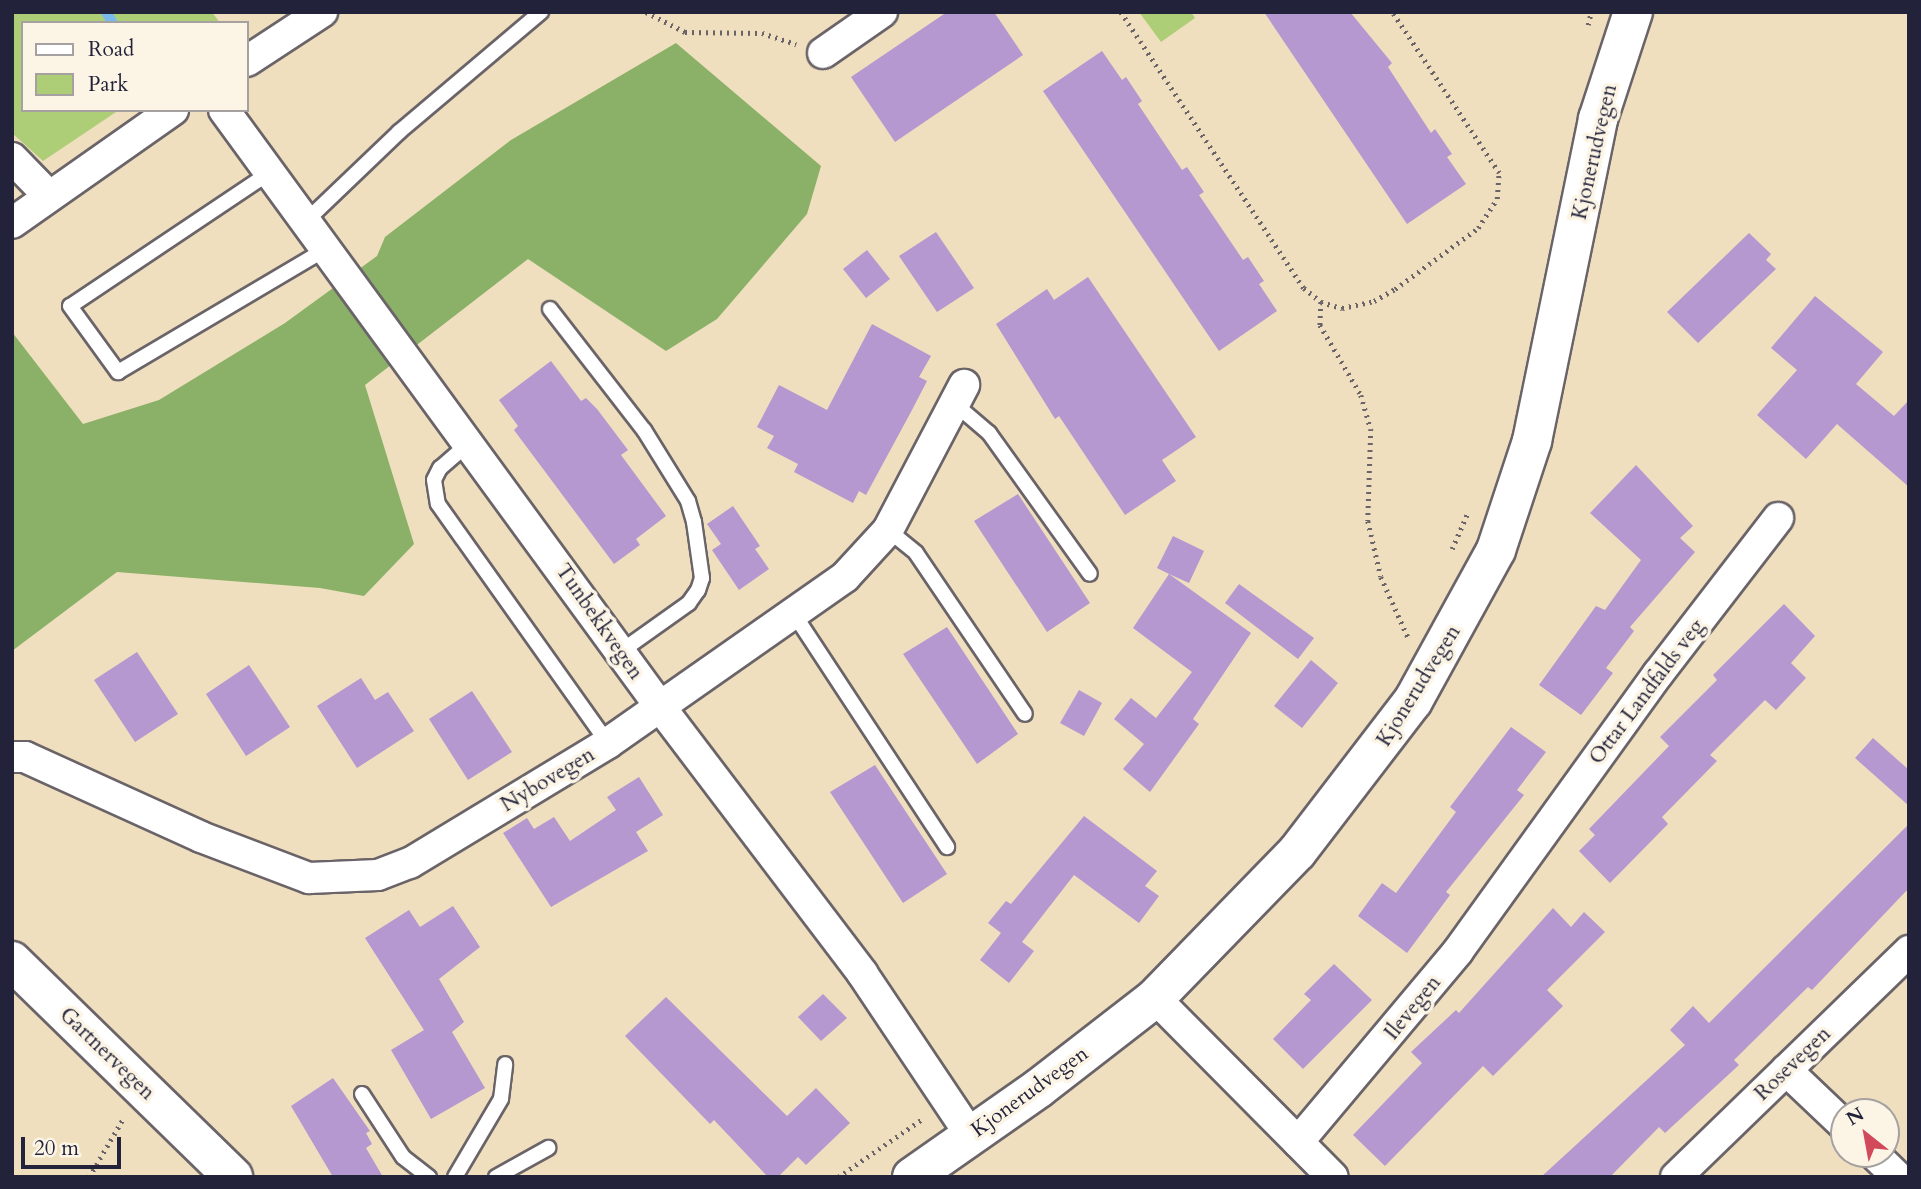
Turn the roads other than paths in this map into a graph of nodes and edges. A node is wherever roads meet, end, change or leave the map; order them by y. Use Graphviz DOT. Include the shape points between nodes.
graph roads {
  1 [pos="322,12"];
  2 [pos="541,12"];
  3 [pos="882,12"];
  4 [pos="1633,12"];
  5 [pos="823,53"];
  6 [pos="248,60"];
  7 [pos="170,112"];
  8 [pos="224,112"];
  9 [pos="12,158"];
  10 [pos="269,173"];
  11 [pos="49,196"];
  12 [pos="306,221"];
  13 [pos="12,222"];
  14 [pos="326,248"];
  15 [pos="550,309"];
  16 [pos="960,395"];
  17 [pos="469,443"];
  18 [pos="1778,518"];
  19 [pos="888,530"];
  20 [pos="1090,574"];
  21 [pos="794,614"];
  22 [pos="620,652"];
  23 [pos="661,708"];
  24 [pos="1026,714"];
  25 [pos="608,743"];
  26 [pos="12,757"];
  27 [pos="947,848"];
  28 [pos="1518,868"];
  29 [pos="1909,951"];
  30 [pos="12,961"];
  31 [pos="1155,998"];
  32 [pos="505,1064"];
  33 [pos="1786,1070"];
  34 [pos="362,1094"];
  35 [pos="1830,1112"];
  36 [pos="971,1136"];
  37 [pos="1298,1142"];
  38 [pos="548,1148"];
  39 [pos="233,1177"];
  40 [pos="429,1177"];
  41 [pos="455,1177"];
  42 [pos="496,1177"];
  43 [pos="912,1177"];
  44 [pos="1333,1177"];
  45 [pos="1676,1177"];
  1 -- 6 [label="street"];
  2 -- 12 [label="lane" via="399,132"];
  3 -- 5 [label="street"];
  4 -- 31 [label="main road, Kjonerudvegen" via="1598,119 1532,441 1496,550 1449,643 1376,755 1261,893"];
  7 -- 11 [label="street"];
  8 -- 10 [label="street, Tunbekkvegen"];
  9 -- 11 [label="street"];
  10 -- 12 [label="street, Tunbekkvegen"];
  10 -- 14 [label="lane" via="70,306 118,372"];
  11 -- 13 [label="street"];
  12 -- 14 [label="street, Tunbekkvegen"];
  14 -- 17 [label="street, Tunbekkvegen"];
  15 -- 22 [label="lane" via="644,430 688,501 694,522 702,578 698,590 689,603"];
  16 -- 19 [label="street, Nybovegen"];
  16 -- 20 [label="lane"];
  17 -- 22 [label="street, Tunbekkvegen"];
  17 -- 25 [label="lane" via="440,468 434,480 438,504"];
  18 -- 28 [label="street, Ottar Landfalds veg"];
  19 -- 21 [label="street, Nybovegen" via="845,577"];
  19 -- 24 [label="lane" via="916,553"];
  21 -- 23 [label="street, Nybovegen"];
  21 -- 27 [label="lane"];
  22 -- 23 [label="street, Tunbekkvegen"];
  23 -- 25 [label="street, Nybovegen"];
  23 -- 36 [label="street, Tunbekkvegen" via="862,973"];
  25 -- 26 [label="street, Nybovegen" via="410,863 379,875 344,880 309,878 267,865 25,757"];
  28 -- 37 [label="street, Ilevegen" via="1398,1028"];
  29 -- 33 [label="street, Rosevegen"];
  30 -- 39 [label="main road, Gartnervegen"];
  31 -- 36 [label="main road, Kjonerudvegen"];
  31 -- 37 [label="street"];
  32 -- 41 [label="lane" via="501,1099"];
  33 -- 35 [label="street"];
  33 -- 45 [label="street, Rosevegen"];
  34 -- 40 [label="lane" via="403,1157"];
  36 -- 43 [label="main road, Kjonerudvegen"];
  37 -- 44 [label="street"];
  38 -- 42 [label="lane"];
}
